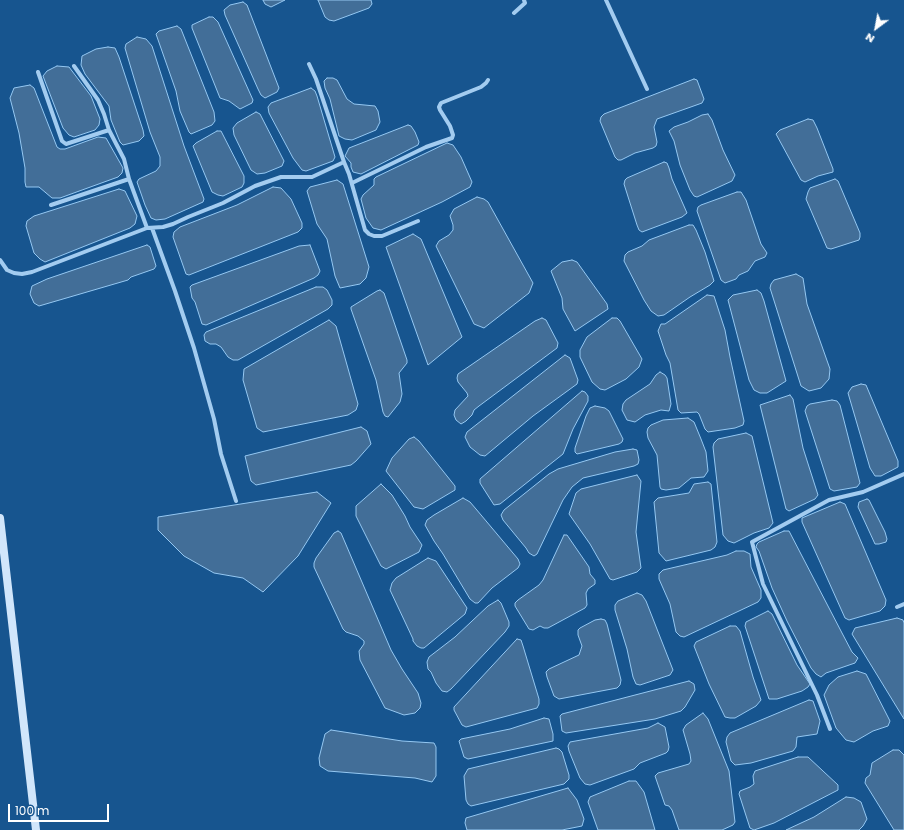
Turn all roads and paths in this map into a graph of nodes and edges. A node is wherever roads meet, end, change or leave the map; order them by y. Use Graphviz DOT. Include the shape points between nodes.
graph roads {
  1 [pos="524,0"];
  2 [pos="606,0"];
  3 [pos="514,14"];
  4 [pos="310,64"];
  5 [pos="74,66"];
  6 [pos="38,72"];
  7 [pos="488,80"];
  8 [pos="646,89"];
  9 [pos="109,130"];
  10 [pos="344,162"];
  11 [pos="129,179"];
  12 [pos="352,183"];
  13 [pos="51,205"];
  14 [pos="418,221"];
  15 [pos="149,228"];
  16 [pos="0,260"];
  17 [pos="904,474"];
  18 [pos="236,501"];
  19 [pos="0,518"];
  20 [pos="904,604"];
  21 [pos="897,607"];
  22 [pos="830,729"];
  23 [pos="36,830"];
  1 -- 3 [label="street" via="525,3"];
  2 -- 8 [label="street"];
  4 -- 10 [label="street"];
  5 -- 9 [label="street" via="98,100"];
  6 -- 9 [label="street" via="62,141 66,144"];
  7 -- 12 [label="street" via="481,87 441,103 439,107 450,126 452,138"];
  9 -- 11 [label="street" via="124,158"];
  10 -- 12 [label="street"];
  10 -- 15 [label="street" via="312,177 281,177 255,186 173,224"];
  11 -- 13 [label="street"];
  11 -- 15 [label="street"];
  12 -- 14 [label="street" via="365,230 369,234 382,236"];
  15 -- 16 [label="street" via="32,272 14,273 7,270"];
  15 -- 18 [label="street" via="175,290 194,348 221,454"];
  17 -- 22 [label="street" via="863,492 829,500 752,542 764,584 817,695"];
  19 -- 23 [label="street"];
  20 -- 21 [label="street"];
}
